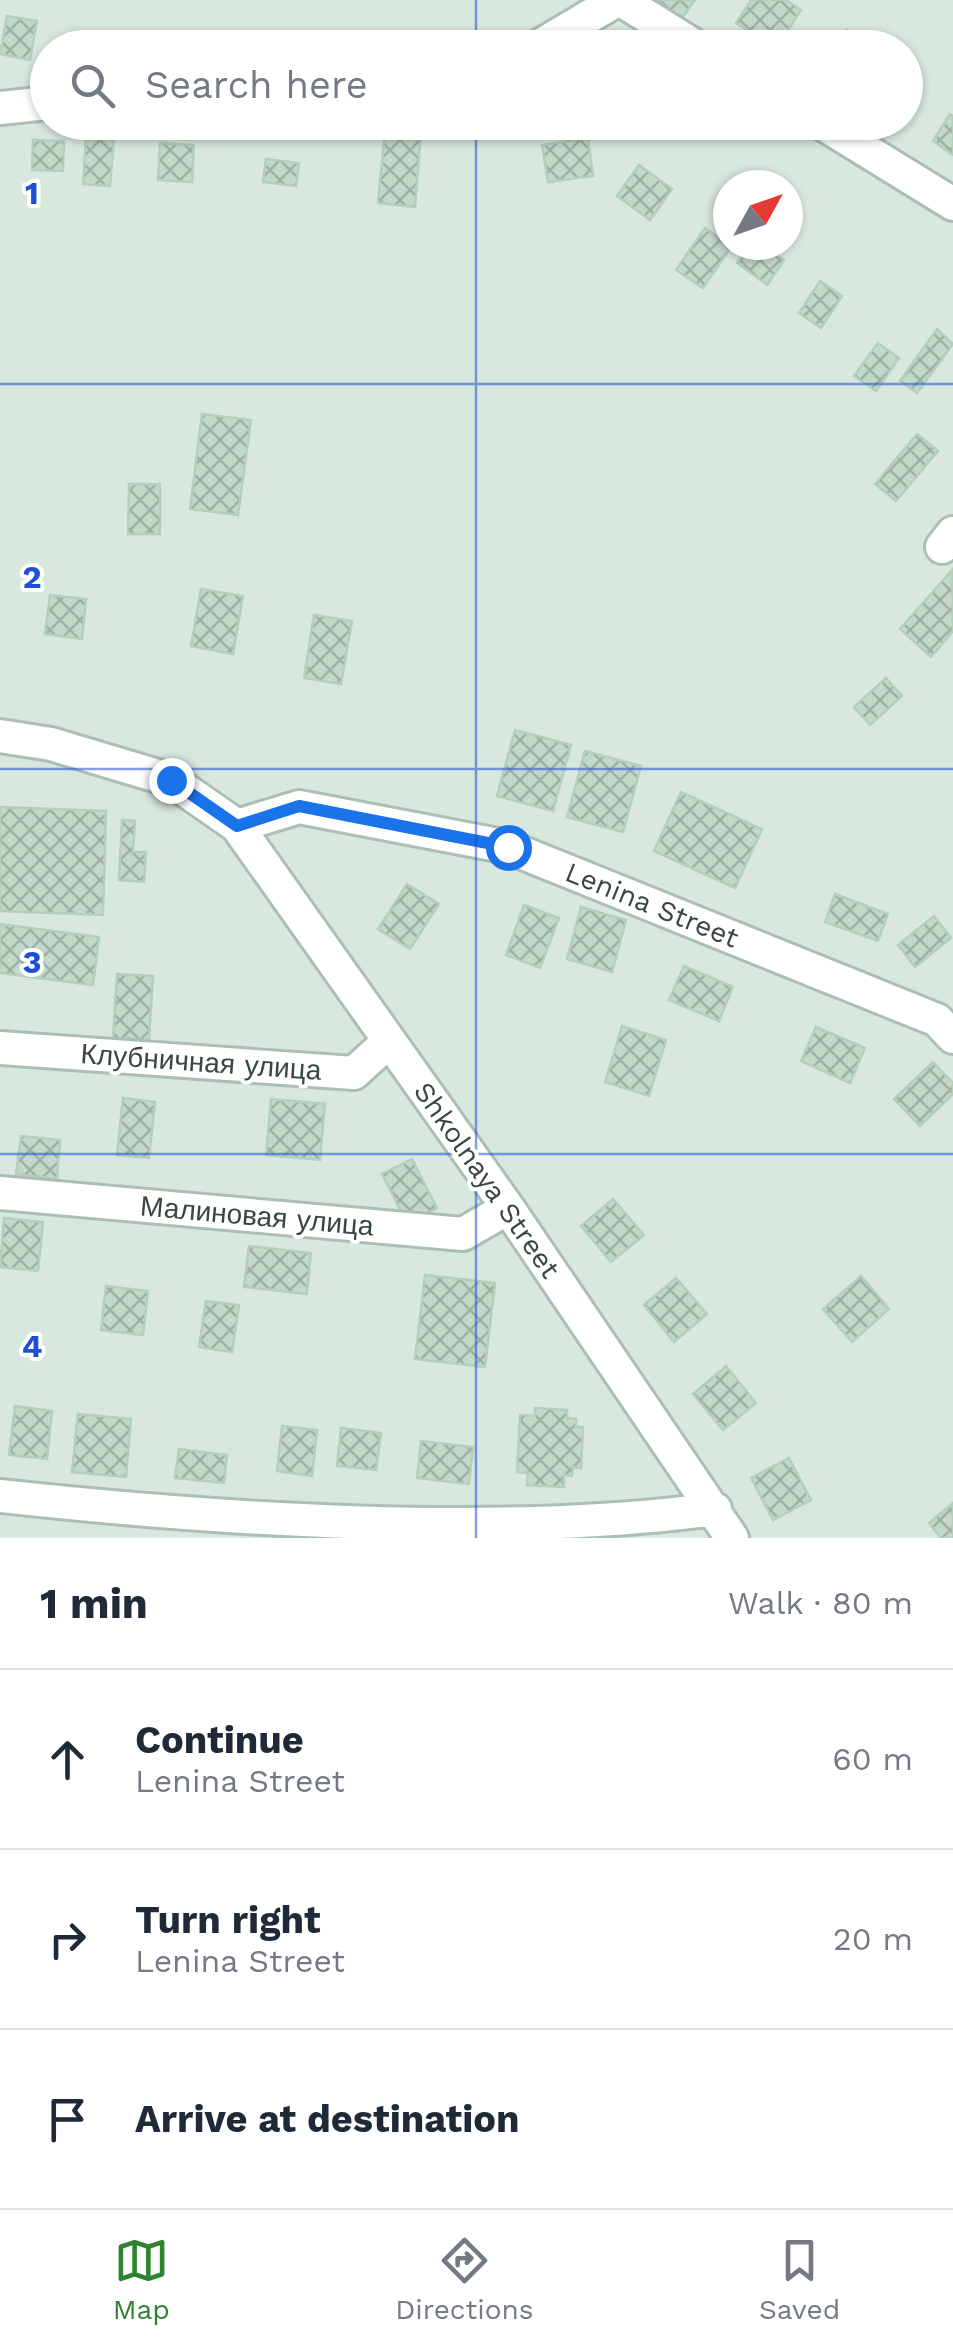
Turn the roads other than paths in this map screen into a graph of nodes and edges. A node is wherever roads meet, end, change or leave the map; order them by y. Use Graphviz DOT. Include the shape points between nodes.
graph roads {
  1 [pos="619,0"];
  2 [pos="567,30"];
  3 [pos="668,30"];
  4 [pos="30,105"];
  5 [pos="0,108"];
  6 [pos="849,140"];
  7 [pos="953,204"];
  8 [pos="0,736"];
  9 [pos="237,826"];
  10 [pos="953,1037"];
  11 [pos="389,1041"];
  12 [pos="0,1048"];
  13 [pos="0,1193"];
  14 [pos="508,1208"];
  15 [pos="0,1496"];
  16 [pos="715,1508"];
  17 [pos="732,1538"];
  1 -- 2 [label="street"];
  1 -- 3 [label="street"];
  4 -- 5 [label="street"];
  6 -- 7 [label="street"];
  8 -- 9 [label="street" via="171,780"];
  9 -- 10 [label="street, Lenina Street" via="299,806 508,847 937,1020"];
  9 -- 11 [label="street, Shkolnaya Street"];
  11 -- 12 [label="street, Клубничная улица" via="354,1073"];
  11 -- 14 [label="street, Shkolnaya Street"];
  13 -- 14 [label="street, Малиновая улица" via="463,1234"];
  14 -- 16 [label="street, Shkolnaya Street"];
  15 -- 16 [label="street" via="330,1532 539,1538 666,1523"];
  16 -- 17 [label="street, Shkolnaya Street"];
}
